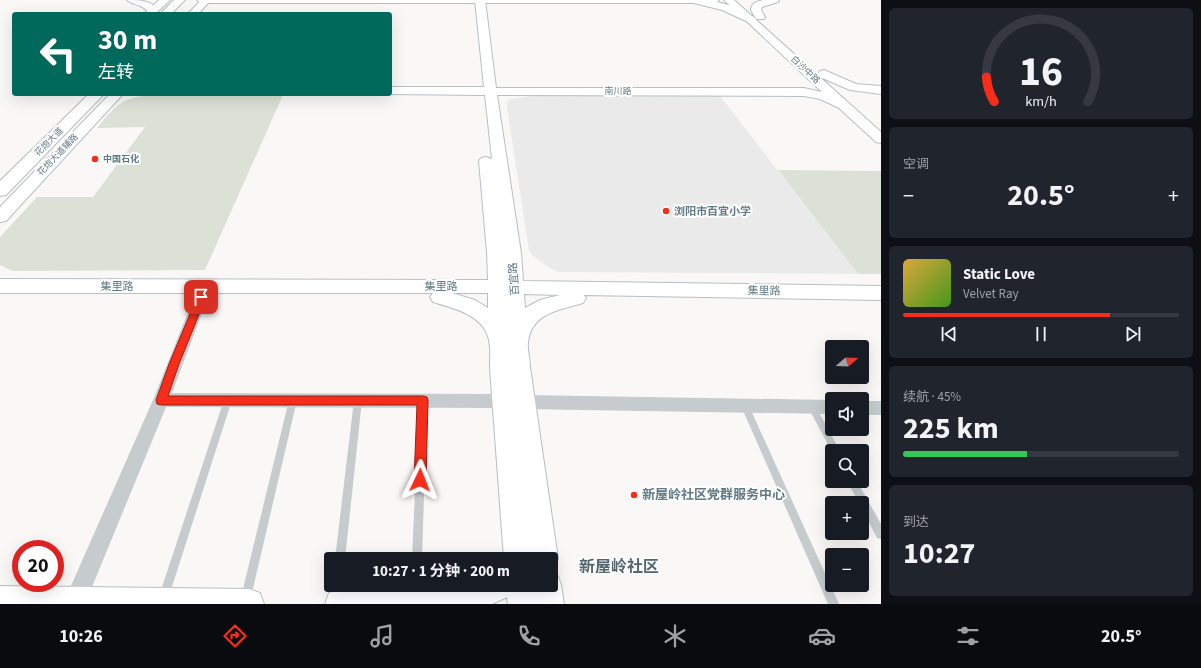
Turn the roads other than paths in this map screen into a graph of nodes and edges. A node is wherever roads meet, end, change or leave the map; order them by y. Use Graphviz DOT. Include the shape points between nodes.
graph roads {
  1 [pos="132,0"];
  2 [pos="165,0"];
  3 [pos="180,0"];
  4 [pos="192,0"];
  5 [pos="202,0"];
  6 [pos="206,0"];
  7 [pos="268,0"];
  8 [pos="446,0"];
  9 [pos="677,0"];
  10 [pos="714,0"];
  11 [pos="729,0"];
  12 [pos="740,0"];
  13 [pos="774,0"];
  14 [pos="507,1"];
  15 [pos="476,3"];
  16 [pos="151,12"];
  17 [pos="152,12"];
  18 [pos="167,12"];
  19 [pos="180,12"];
  20 [pos="194,12"];
  21 [pos="202,12"];
  22 [pos="755,18"];
  23 [pos="820,76"];
  24 [pos="455,89"];
  25 [pos="484,89"];
  26 [pos="516,89"];
  27 [pos="392,90"];
  28 [pos="881,91"];
  29 [pos="79,96"];
  30 [pos="123,96"];
  31 [pos="106,97"];
  32 [pos="858,103"];
  33 [pos="844,105"];
  34 [pos="881,124"];
  35 [pos="881,139"];
  36 [pos="6,165"];
  37 [pos="0,191"];
  38 [pos="0,216"];
  39 [pos="504,252"];
  40 [pos="0,286"];
  41 [pos="446,292"];
  42 [pos="506,292"];
  43 [pos="881,292"];
  44 [pos="569,293"];
  45 [pos="0,297"];
  46 [pos="201,297"];
  47 [pos="881,303"];
  48 [pos="509,341"];
  49 [pos="161,400"];
  50 [pos="228,400"];
  51 [pos="293,400"];
  52 [pos="358,400"];
  53 [pos="423,400"];
  54 [pos="504,400"];
  55 [pos="524,402"];
  56 [pos="746,406"];
  57 [pos="812,407"];
  58 [pos="825,407"];
  59 [pos="832,444"];
  60 [pos="856,488"];
  61 [pos="881,534"];
  62 [pos="341,552"];
  63 [pos="417,552"];
  64 [pos="518,552"];
  65 [pos="542,552"];
  66 [pos="336,592"];
  67 [pos="484,592"];
  68 [pos="522,592"];
  69 [pos="547,592"];
  70 [pos="0,601"];
  71 [pos="75,603"];
  72 [pos="162,603"];
  73 [pos="245,604"];
  74 [pos="249,604"];
  75 [pos="335,604"];
  76 [pos="340,604"];
  77 [pos="523,604"];
  78 [pos="549,604"];
  79 [pos="834,604"];
  1 -- 16 [label="main road" via="146,4 152,9"];
  2 -- 17 [label="street"];
  3 -- 18 [label="main road"];
  4 -- 19 [label="main road"];
  5 -- 6 [label="main road"];
  6 -- 7 [label="main road"];
  6 -- 20 [label="street"];
  7 -- 8 [label="main road"];
  7 -- 21 [label="main road" via="229,4"];
  8 -- 15 [label="main road"];
  9 -- 10 [label="main road"];
  9 -- 14 [label="main road"];
  9 -- 22 [label="main road" via="717,5"];
  11 -- 22 [label="street, 白沙中路"];
  12 -- 22 [label="street, 白沙中路"];
  13 -- 22 [label="main road" via="757,5"];
  14 -- 15 [label="main road"];
  15 -- 25 [label="street, 百宜路"];
  22 -- 23 [label="street, 白沙中路"];
  23 -- 26 [label="street, 南川路" via="811,86 800,90"];
  23 -- 28 [label="street"];
  23 -- 32 [label="street, 白沙中路"];
  23 -- 33 [label="street, 白沙中路"];
  24 -- 25 [label="street" via="470,84"];
  24 -- 25 [label="street" via="472,94"];
  24 -- 27 [label="street"];
  25 -- 26 [label="street" via="498,94"];
  25 -- 26 [label="street" via="498,83"];
  25 -- 39 [label="street, 百宜路"];
  26 -- 33 [label="street, 南川路" via="804,92 824,96"];
  28 -- 32 [label="street" via="864,95"];
  29 -- 36 [label="main road, 花炮大道"];
  30 -- 31 [label="street"];
  31 -- 37 [label="main road, 花炮大道"];
  31 -- 38 [label="street, 花炮大道辅路" via="87,125"];
  32 -- 34 [label="street, 白沙中路"];
  33 -- 35 [label="street, 白沙中路"];
  39 -- 41 [label="street" via="482,273"];
  39 -- 42 [label="street, 百宜路"];
  39 -- 44 [label="street" via="516,260 528,274"];
  40 -- 41 [label="street, 集里路"];
  41 -- 42 [label="street, 集里路"];
  41 -- 46 [label="street, 集里路"];
  41 -- 48 [label="street" via="478,310"];
  42 -- 44 [label="street, 集里路"];
  42 -- 48 [label="street, 百宜路"];
  43 -- 44 [label="street, 集里路"];
  44 -- 47 [label="street, 集里路"];
  44 -- 48 [label="street" via="554,304 531,315"];
  45 -- 46 [label="street, 集里路"];
  46 -- 49 [label="street"];
  48 -- 54 [label="street, 百宜路"];
  48 -- 55 [label="street, 百宜路"];
  49 -- 50 [label="street"];
  49 -- 71 [label="street"];
  50 -- 51 [label="street"];
  50 -- 72 [label="lane"];
  51 -- 52 [label="street"];
  51 -- 73 [label="lane"];
  52 -- 53 [label="street"];
  52 -- 62 [label="lane"];
  53 -- 54 [label="street"];
  53 -- 63 [label="lane"];
  54 -- 64 [label="street, 百宜路"];
  55 -- 56 [label="street"];
  55 -- 65 [label="street, 百宜路"];
  56 -- 57 [label="street"];
  56 -- 79 [label="lane"];
  57 -- 58 [label="street"];
  57 -- 59 [label="lane"];
  60 -- 61 [label="lane"];
  66 -- 75 [label="lane"];
  67 -- 76 [label="street" via="474,596 416,596"];
  68 -- 77 [label="street"];
  69 -- 78 [label="street"];
  70 -- 71 [label="street"];
  71 -- 72 [label="street"];
  72 -- 73 [label="street"];
  73 -- 74 [label="street"];
}
